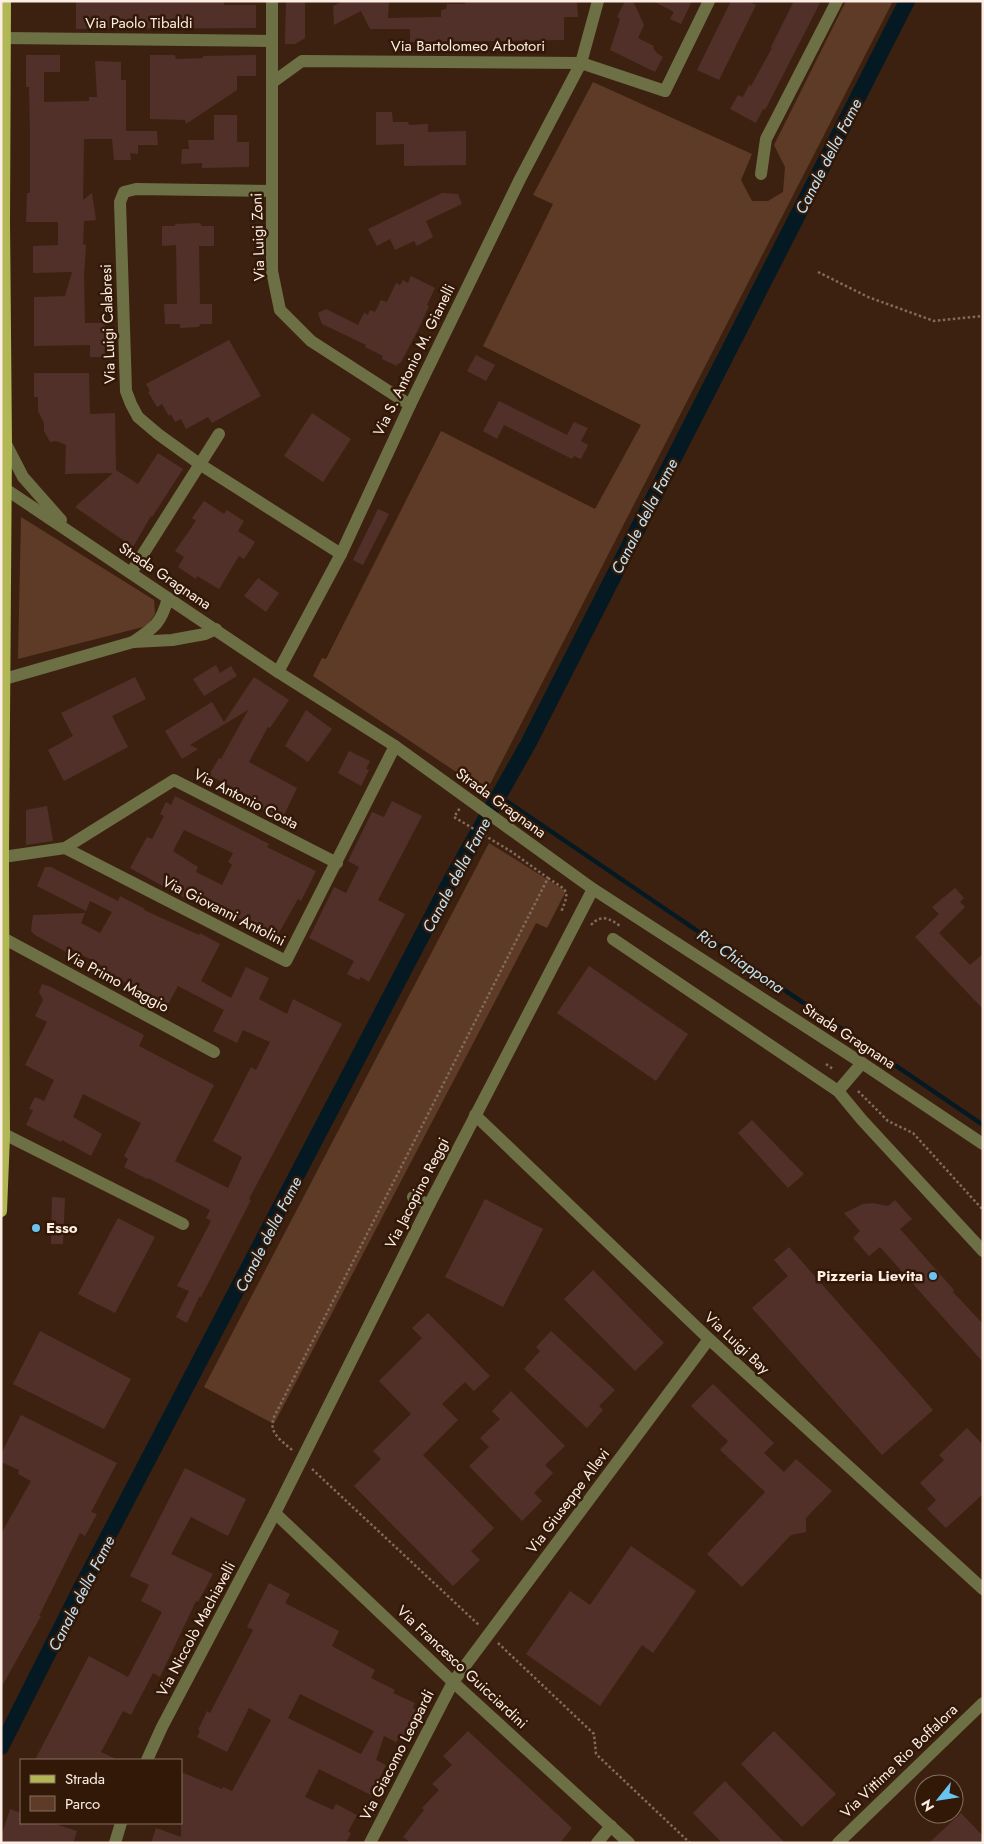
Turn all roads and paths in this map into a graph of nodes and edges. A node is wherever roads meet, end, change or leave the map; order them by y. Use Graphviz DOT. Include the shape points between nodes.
graph roads {
  1 [pos="5,1"];
  2 [pos="272,1"];
  3 [pos="598,1"];
  4 [pos="709,1"];
  5 [pos="837,1"];
  6 [pos="5,38"];
  7 [pos="272,40"];
  8 [pos="580,62"];
  9 [pos="273,82"];
  10 [pos="761,174"];
  11 [pos="272,191"];
  12 [pos="818,272"];
  13 [pos="983,316"];
  14 [pos="410,405"];
  15 [pos="219,434"];
  16 [pos="6,444"];
  17 [pos="201,465"];
  18 [pos="4,488"];
  19 [pos="77,537"];
  20 [pos="341,554"];
  21 [pos="131,573"];
  22 [pos="168,598"];
  23 [pos="216,629"];
  24 [pos="133,642"];
  25 [pos="278,672"];
  26 [pos="3,679"];
  27 [pos="395,746"];
  28 [pos="457,819"];
  29 [pos="65,848"];
  30 [pos="3,857"];
  31 [pos="337,863"];
  32 [pos="548,878"];
  33 [pos="593,889"];
  34 [pos="561,912"];
  35 [pos="3,938"];
  36 [pos="613,939"];
  37 [pos="214,1052"];
  38 [pos="862,1063"];
  39 [pos="838,1091"];
  40 [pos="858,1091"];
  41 [pos="475,1115"];
  42 [pos="4,1134"];
  43 [pos="983,1144"];
  44 [pos="413,1197"];
  45 [pos="429,1205"];
  46 [pos="983,1210"];
  47 [pos="1,1211"];
  48 [pos="183,1224"];
  49 [pos="983,1251"];
  50 [pos="709,1339"];
  51 [pos="302,1460"];
  52 [pos="275,1513"];
  53 [pos="983,1589"];
  54 [pos="488,1634"];
  55 [pos="453,1682"];
  56 [pos="983,1703"];
  57 [pos="147,1759"];
  58 [pos="121,1824"];
  59 [pos="611,1826"];
  60 [pos="115,1843"];
  61 [pos="370,1843"];
  62 [pos="597,1843"];
  63 [pos="629,1843"];
  64 [pos="690,1843"];
  65 [pos="838,1843"];
  1 -- 6 [label="main road"];
  2 -- 7 [label="street, Via Luigi Zoni"];
  3 -- 8 [label="street, Via S. Antonio M. Gianelli"];
  4 -- 8 [label="street, Via Bartolomeo Arbotori" via="665,91"];
  5 -- 10 [label="street" via="766,139"];
  6 -- 7 [label="street, Via Paolo Tibaldi"];
  6 -- 16 [label="main road"];
  7 -- 9 [label="street, Via Luigi Zoni"];
  8 -- 9 [label="street, Via Bartolomeo Arbotori" via="302,61"];
  8 -- 14 [label="street, Via S. Antonio M. Gianelli"];
  9 -- 11 [label="street, Via Luigi Zoni"];
  11 -- 14 [label="street, Via Luigi Zoni" via="272,271 280,310 312,341"];
  11 -- 17 [label="street, Via Luigi Calabresi" via="136,188 124,192 120,202 126,391 130,404 147,425"];
  12 -- 13 [label="path" via="868,297 934,321"];
  14 -- 20 [label="street, Via S. Antonio M. Gianelli"];
  15 -- 17 [label="street"];
  16 -- 18 [label="main road"];
  16 -- 19 [label="street" via="23,477"];
  17 -- 20 [label="street, Via Luigi Calabresi"];
  17 -- 21 [label="street"];
  18 -- 19 [label="street, Strada Gragnana"];
  18 -- 26 [label="main road"];
  19 -- 21 [label="street, Strada Gragnana"];
  20 -- 25 [label="street, Via S. Antonio M. Gianelli"];
  21 -- 22 [label="street, Strada Gragnana"];
  22 -- 23 [label="street, Strada Gragnana"];
  22 -- 24 [label="street" via="156,627"];
  23 -- 24 [label="street" via="172,640"];
  23 -- 25 [label="street, Strada Gragnana"];
  24 -- 26 [label="street"];
  25 -- 27 [label="street, Strada Gragnana"];
  26 -- 30 [label="main road"];
  27 -- 31 [label="street, Via Giovanni Antolini"];
  27 -- 33 [label="street, Strada Gragnana"];
  28 -- 32 [label="path"];
  29 -- 30 [label="street"];
  29 -- 31 [label="street, Via Antonio Costa" via="174,780"];
  29 -- 31 [label="street, Via Giovanni Antolini" via="286,961"];
  30 -- 35 [label="main road"];
  32 -- 34 [label="path" via="564,888 566,893"];
  32 -- 51 [label="path" via="274,1418 272,1427 275,1435"];
  33 -- 38 [label="street, Strada Gragnana"];
  33 -- 41 [label="street, Via Jacopino Reggi"];
  35 -- 37 [label="street, Via Primo Maggio"];
  35 -- 42 [label="main road"];
  36 -- 39 [label="street"];
  38 -- 39 [label="street"];
  38 -- 43 [label="street, Strada Gragnana"];
  39 -- 49 [label="street"];
  40 -- 46 [label="path" via="888,1121 912,1133"];
  41 -- 45 [label="street, Via Jacopino Reggi"];
  41 -- 50 [label="street, Via Luigi Bay"];
  42 -- 47 [label="main road"];
  42 -- 48 [label="street"];
  44 -- 45 [label="street"];
  45 -- 51 [label="street, Via Jacopino Reggi"];
  50 -- 53 [label="street, Via Luigi Bay"];
  50 -- 54 [label="street, Via Giuseppe Allevi"];
  51 -- 52 [label="street, Via Jacopino Reggi"];
  51 -- 54 [label="path"];
  52 -- 55 [label="street, Via Francesco Guicciardini"];
  52 -- 57 [label="street, Via Niccolò Machiavelli"];
  54 -- 55 [label="street, Via Giuseppe Allevi"];
  54 -- 64 [label="path" via="594,1734 596,1754"];
  55 -- 59 [label="street, Via Francesco Guicciardini"];
  55 -- 61 [label="street, Via Giacomo Leopardi"];
  56 -- 65 [label="street, Via Vittime Rio Boffalora"];
  58 -- 60 [label="street"];
  59 -- 62 [label="street"];
  59 -- 63 [label="street, Via Francesco Guicciardini"];
}
